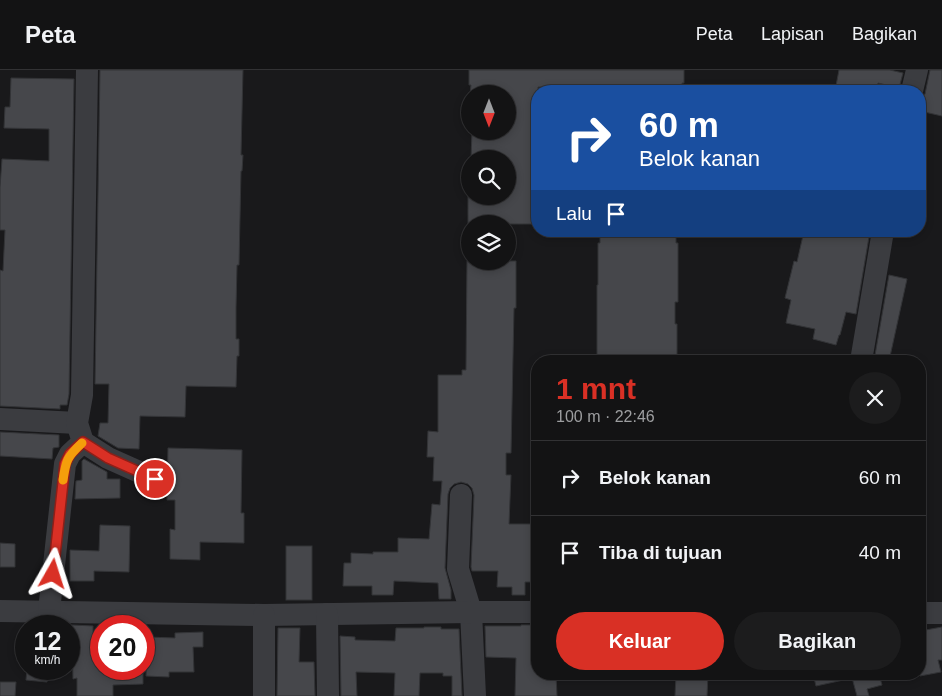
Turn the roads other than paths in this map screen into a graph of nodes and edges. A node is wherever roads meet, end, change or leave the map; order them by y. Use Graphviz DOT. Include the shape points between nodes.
graph roads {
  1 [pos="87,70"];
  2 [pos="917,70"];
  3 [pos="913,85"];
  4 [pos="882,237"];
  5 [pos="862,355"];
  6 [pos="0,419"];
  7 [pos="80,433"];
  8 [pos="155,479"];
  9 [pos="461,495"];
  10 [pos="49,610"];
  11 [pos="0,611"];
  12 [pos="470,612"];
  13 [pos="531,612"];
  14 [pos="926,613"];
  15 [pos="942,613"];
  16 [pos="327,614"];
  17 [pos="264,615"];
  18 [pos="264,696"];
  19 [pos="328,696"];
  20 [pos="475,696"];
  1 -- 7 [label="street"];
  2 -- 3 [label="street"];
  4 -- 5 [label="street"];
  6 -- 7 [label="street"];
  7 -- 8 [label="street" via="108,458"];
  7 -- 10 [label="street" via="65,464"];
  9 -- 12 [label="street" via="458,569"];
  10 -- 11 [label="street"];
  10 -- 17 [label="street"];
  12 -- 13 [label="street"];
  12 -- 16 [label="street"];
  12 -- 20 [label="street"];
  14 -- 15 [label="street"];
  16 -- 17 [label="street"];
  16 -- 19 [label="street"];
  17 -- 18 [label="street"];
}
